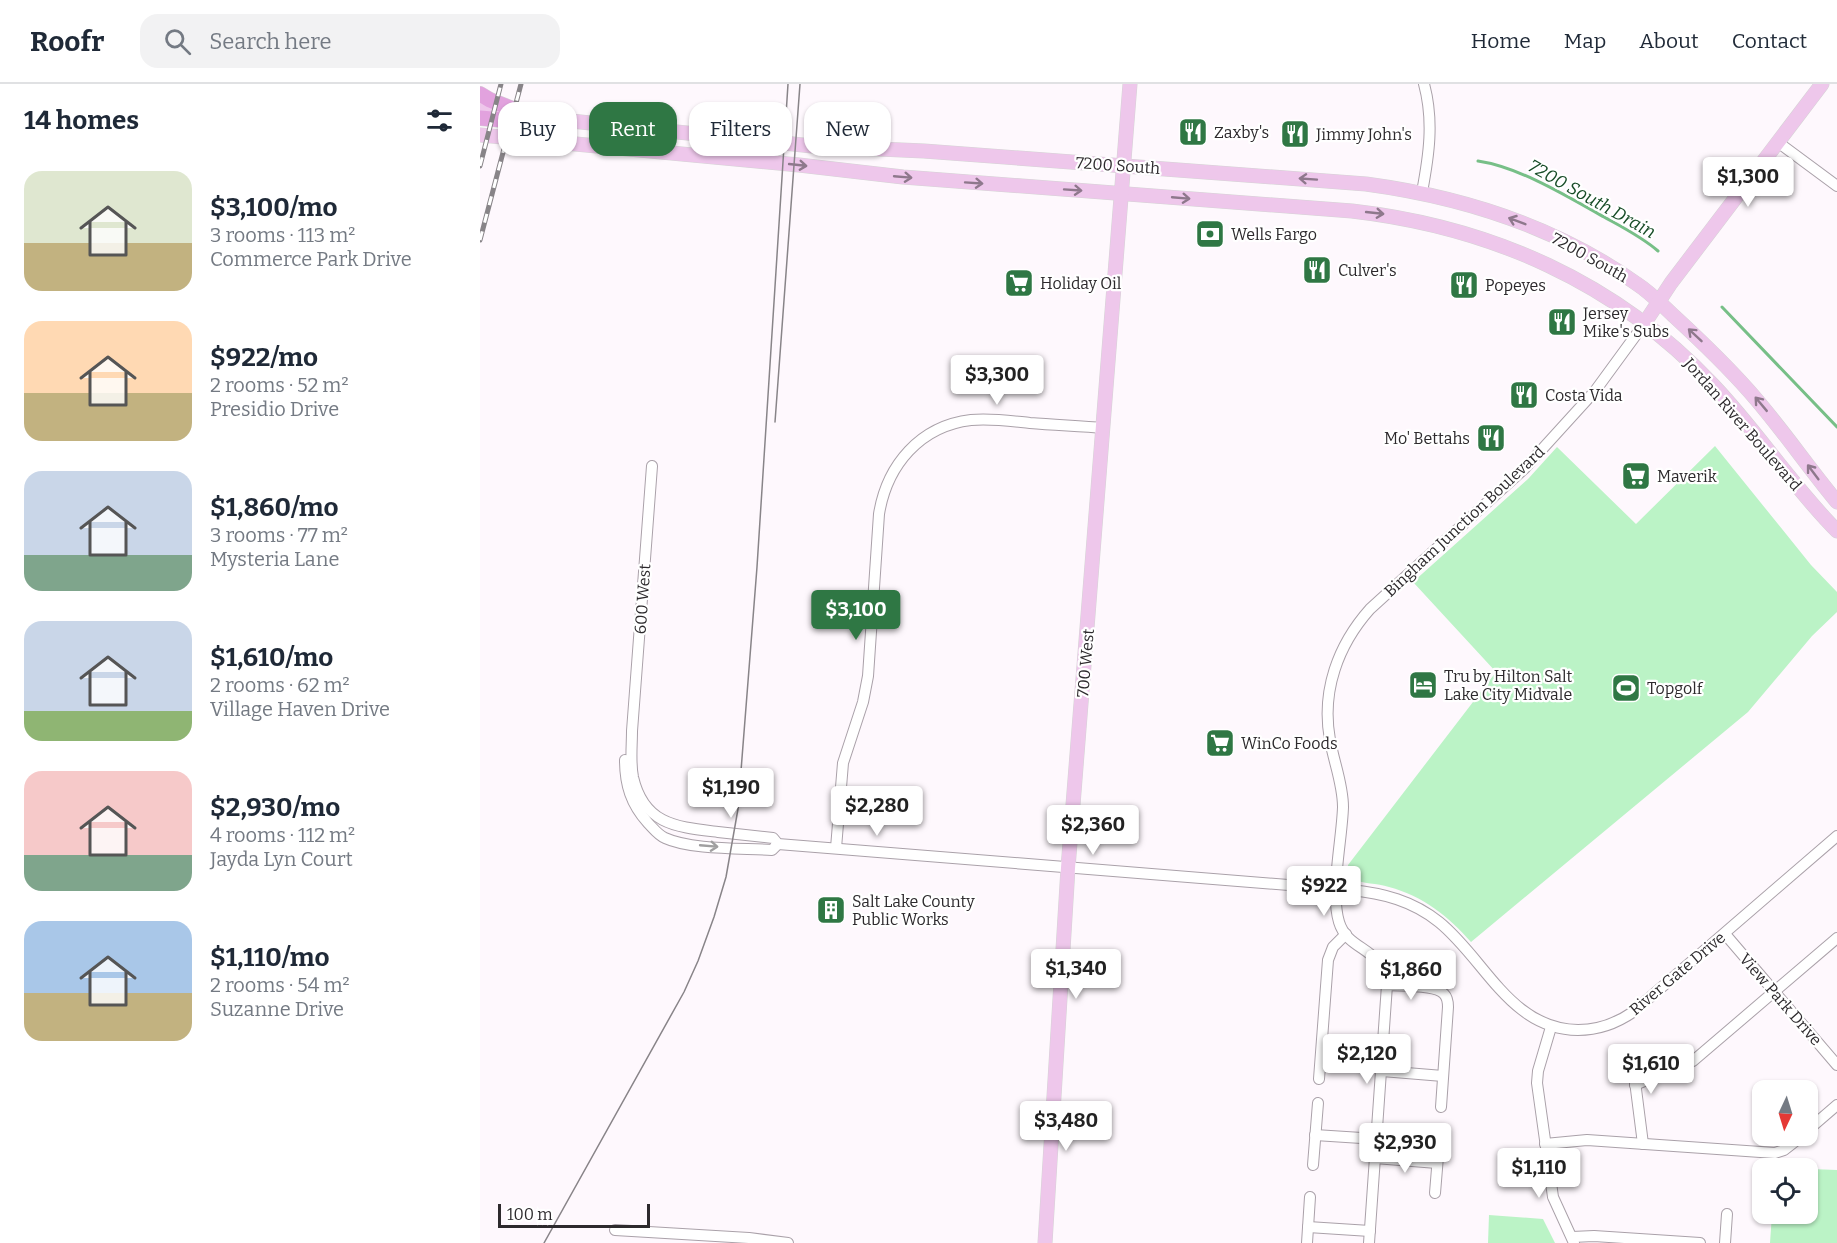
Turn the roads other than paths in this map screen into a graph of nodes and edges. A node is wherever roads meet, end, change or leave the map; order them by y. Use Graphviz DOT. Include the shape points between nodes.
graph roads {
  1 [pos="1130,84"];
  2 [pos="1424,84"];
  3 [pos="1822,84"];
  4 [pos="480,94"];
  5 [pos="498,103"];
  6 [pos="480,110"];
  7 [pos="498,112"];
  8 [pos="480,118"];
  9 [pos="498,120"];
  10 [pos="577,122"];
  11 [pos="480,135"];
  12 [pos="1779,142"];
  13 [pos="1124,166"];
  14 [pos="1837,186"];
  15 [pos="1422,192"];
  16 [pos="1122,194"];
  17 [pos="1658,302"];
  18 [pos="1644,324"];
  19 [pos="1104,428"];
  20 [pos="652,466"];
  21 [pos="1837,502"];
  22 [pos="1837,531"];
  23 [pos="632,731"];
  24 [pos="1837,836"];
  25 [pos="778,844"];
  26 [pos="836,848"];
  27 [pos="1068,868"];
  28 [pos="1337,889"];
  29 [pos="1346,934"];
  30 [pos="1725,934"];
  31 [pos="1837,938"];
  32 [pos="1387,985"];
  33 [pos="1774,992"];
  34 [pos="1551,1027"];
  35 [pos="1322,1048"];
  36 [pos="1631,1050"];
  37 [pos="1383,1052"];
  38 [pos="1837,1065"];
  39 [pos="1382,1071"];
  40 [pos="1443,1076"];
  41 [pos="1319,1079"];
  42 [pos="1635,1085"];
  43 [pos="1318,1103"];
  44 [pos="1837,1105"];
  45 [pos="1441,1107"];
  46 [pos="1818,1121"];
  47 [pos="1440,1132"];
  48 [pos="1315,1135"];
  49 [pos="1377,1139"];
  50 [pos="1545,1144"];
  51 [pos="1643,1144"];
  52 [pos="1790,1146"];
  53 [pos="1376,1158"];
  54 [pos="1437,1163"];
  55 [pos="1313,1166"];
  56 [pos="1435,1193"];
  57 [pos="1310,1197"];
  58 [pos="1727,1214"];
  59 [pos="1308,1227"];
  60 [pos="615,1230"];
  61 [pos="1370,1231"];
  62 [pos="1573,1240"];
  63 [pos="1670,1242"];
  64 [pos="788,1243"];
  65 [pos="1045,1243"];
  66 [pos="1307,1243"];
  67 [pos="1369,1243"];
  68 [pos="1700,1243"];
  69 [pos="1725,1243"];
  1 -- 13 [label="main road, 700 West"];
  2 -- 15 [label="street" via="1430,143"];
  3 -- 12 [label="main road, Bingham Junction Boulevard"];
  4 -- 5 [label="highway"];
  6 -- 7 [label="main road, 7200 South"];
  8 -- 9 [label="highway"];
  10 -- 13 [label="main road, 7200 South" via="812,146"];
  11 -- 16 [label="main road, 7200 South, one-way" via="903,177"];
  12 -- 14 [label="street"];
  12 -- 17 [label="main road, Bingham Junction Boulevard"];
  15 -- 13 [label="main road, 7200 South, one-way" via="1366,184"];
  13 -- 16 [label="main road, 700 West"];
  17 -- 15 [label="main road, 7200 South, one-way" via="1610,266 1551,235 1493,212"];
  16 -- 18 [label="main road, 7200 South, one-way" via="1352,211 1441,226 1539,260 1592,288"];
  16 -- 19 [label="main road, 700 West"];
  17 -- 18 [label="main road, Bingham Junction Boulevard"];
  21 -- 17 [label="main road, Jordan River Boulevard, one-way" via="1737,377"];
  18 -- 22 [label="main road, Jordan River Boulevard" via="1714,386"];
  18 -- 28 [label="street, Bingham Junction Boulevard" via="1595,391 1525,468 1380,599 1344,645 1331,681 1328,711 1330,742 1342,792"];
  19 -- 26 [label="street" via="964,421 923,438 895,467 884,490 879,514 868,676 843,763"];
  19 -- 27 [label="main road, 700 West"];
  20 -- 23 [label="street, 600 West"];
  23 -- 25 [label="street, 600 West" via="634,780 645,805 664,821 689,829 773,838"];
  23 -- 25 [label="street, 600 West, one-way" via="626,750 627,786 634,806 654,829 666,838 689,844 772,850"];
  24 -- 30 [label="street, River Gate Drive"];
  25 -- 26 [label="street, River Gate Drive"];
  26 -- 27 [label="street, River Gate Drive"];
  27 -- 28 [label="street, River Gate Drive"];
  27 -- 65 [label="main road, 700 West"];
  28 -- 29 [label="street, Bingham Junction Boulevard" via="1338,914"];
  28 -- 34 [label="street, River Gate Drive" via="1388,896 1429,914 1515,1006"];
  29 -- 32 [label="street" via="1378,960"];
  29 -- 35 [label="street" via="1328,960"];
  30 -- 33 [label="street, View Park Drive"];
  30 -- 34 [label="street, River Gate Drive" via="1620,1020 1590,1029"];
  31 -- 33 [label="street"];
  32 -- 37 [label="street"];
  32 -- 40 [label="street" via="1434,988 1446,997"];
  33 -- 38 [label="street, View Park Drive"];
  33 -- 42 [label="street" via="1693,1061"];
  34 -- 50 [label="street" via="1536,1079"];
  35 -- 37 [label="street"];
  35 -- 41 [label="street"];
  36 -- 42 [label="street"];
  37 -- 39 [label="street"];
  39 -- 40 [label="street"];
  39 -- 49 [label="street"];
  40 -- 45 [label="street"];
  42 -- 51 [label="street"];
  43 -- 48 [label="street"];
  44 -- 46 [label="street"];
  47 -- 54 [label="street"];
  48 -- 49 [label="street"];
  48 -- 55 [label="street"];
  49 -- 53 [label="street"];
  50 -- 51 [label="street" via="1580,1140"];
  50 -- 62 [label="street" via="1553,1197"];
  51 -- 52 [label="street" via="1775,1153"];
  53 -- 54 [label="street"];
  53 -- 61 [label="street"];
  54 -- 56 [label="street"];
  57 -- 59 [label="street"];
  58 -- 69 [label="street"];
  59 -- 61 [label="street"];
  59 -- 66 [label="street"];
  60 -- 64 [label="street"];
  61 -- 67 [label="street"];
  62 -- 63 [label="street" via="1594,1236"];
  63 -- 68 [label="street"];
}
